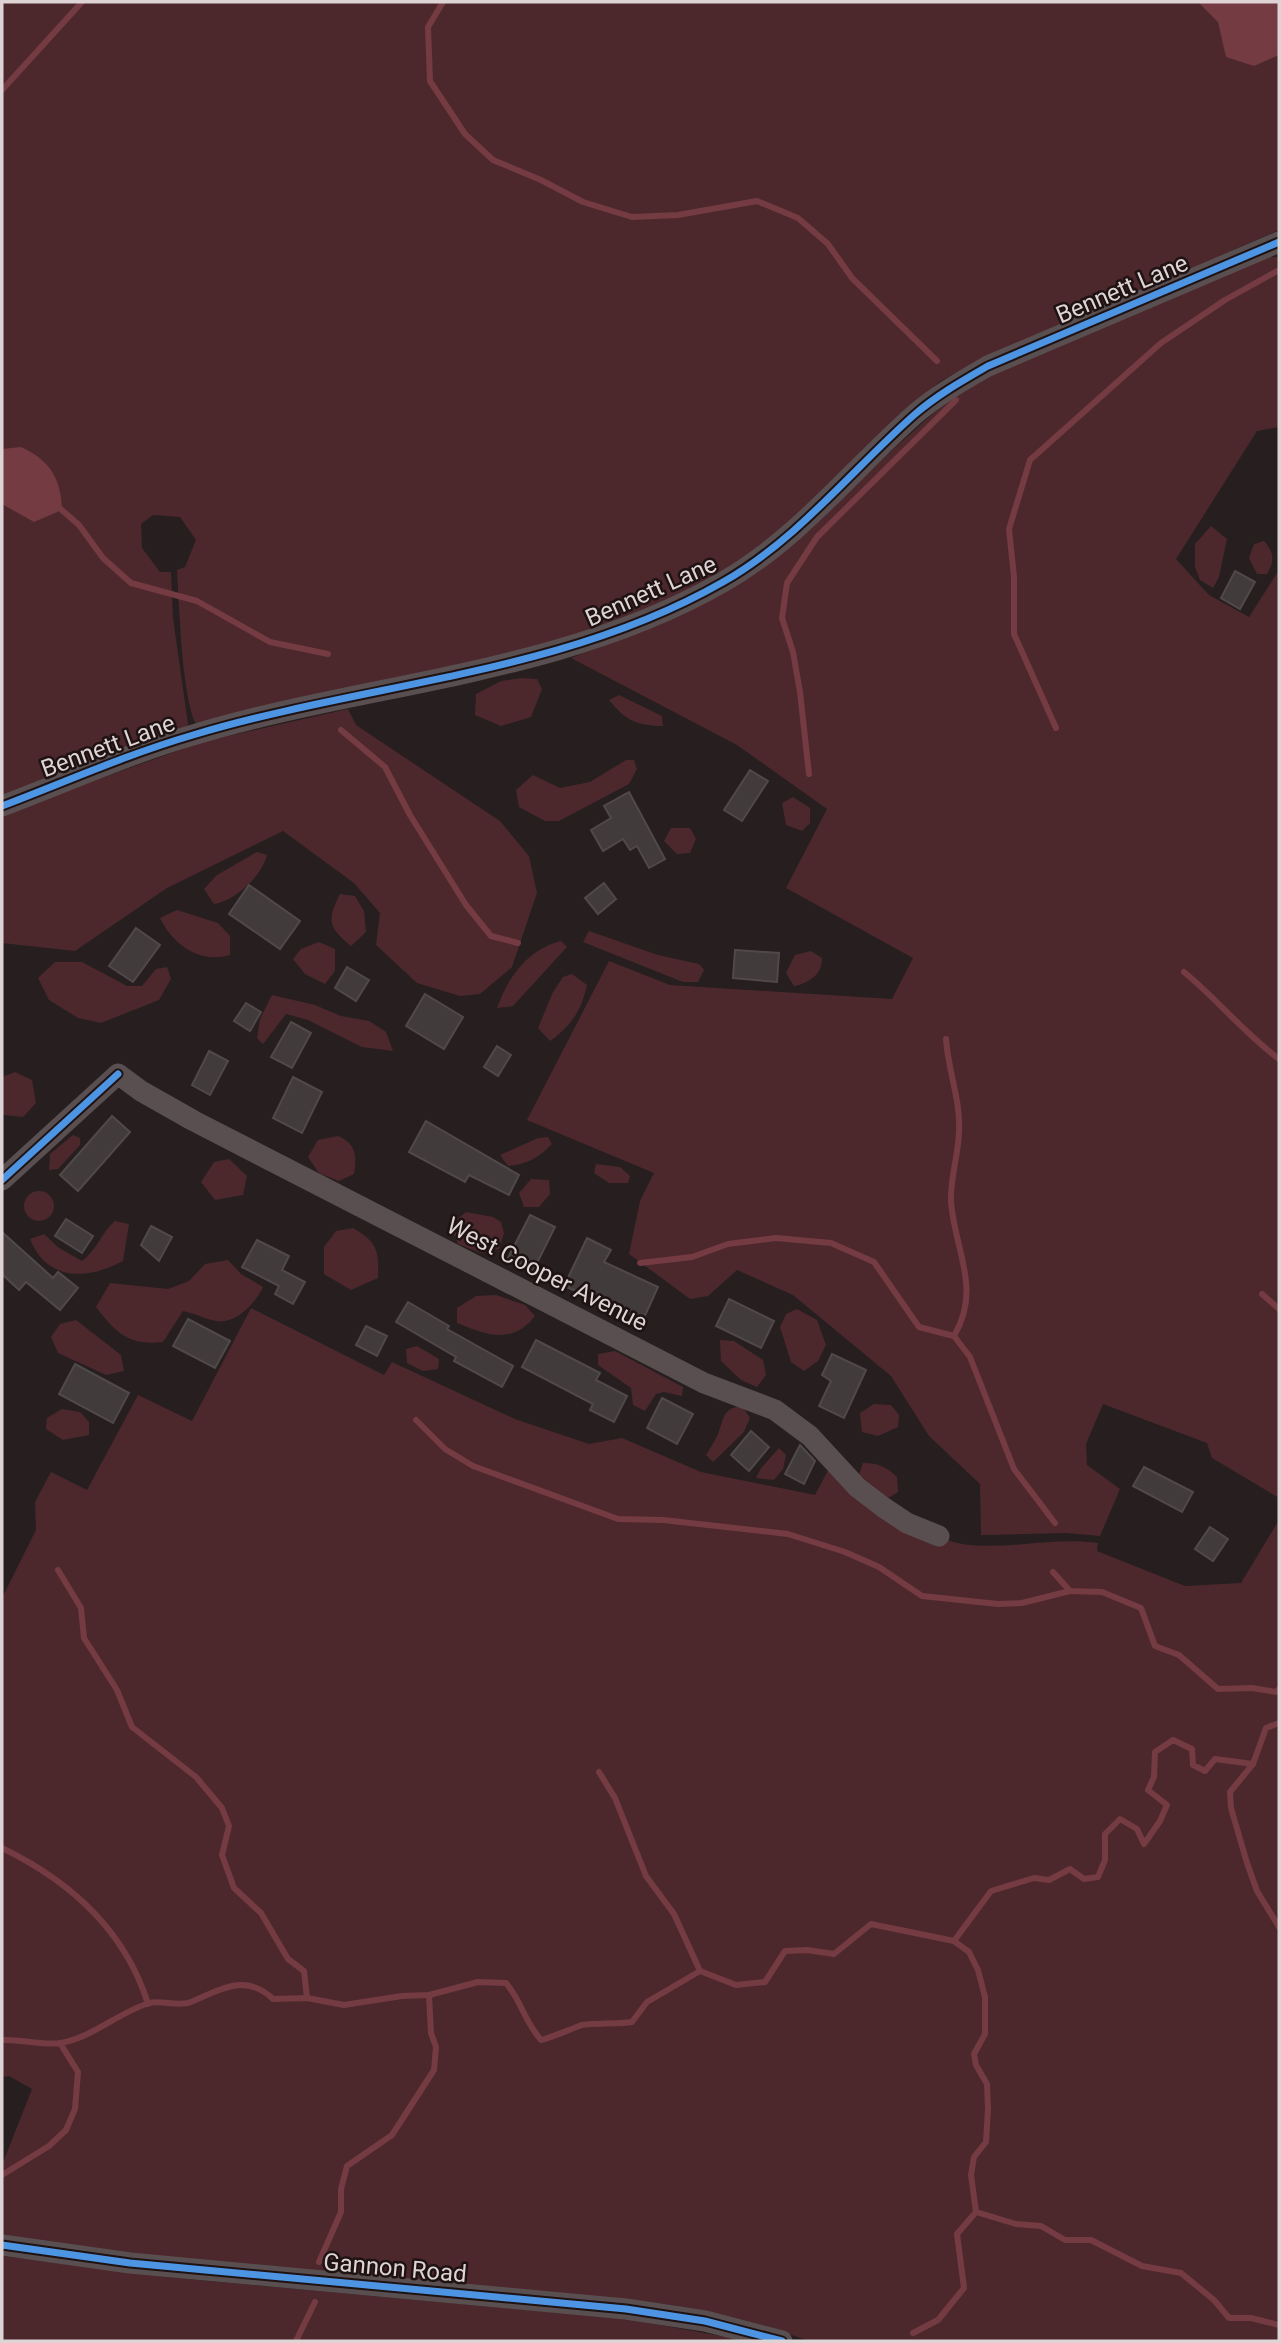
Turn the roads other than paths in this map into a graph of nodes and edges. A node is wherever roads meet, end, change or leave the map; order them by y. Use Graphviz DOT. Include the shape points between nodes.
graph roads {
  1 [pos="1279,242"];
  2 [pos="2,806"];
  3 [pos="2,1180"];
  4 [pos="939,1536"];
  5 [pos="2,2245"];
  6 [pos="782,2341"];
  1 -- 2 [label="street, Bennett Lane" via="988,366 950,387 915,414 778,544 724,582 654,615 566,649 194,734"];
  3 -- 4 [label="street, West Cooper Avenue" via="118,1074 194,1121 586,1324 704,1383 775,1410 810,1436 857,1488 907,1522"];
  5 -- 6 [label="street, Gannon Road" via="130,2263 626,2309 705,2321"];
}
